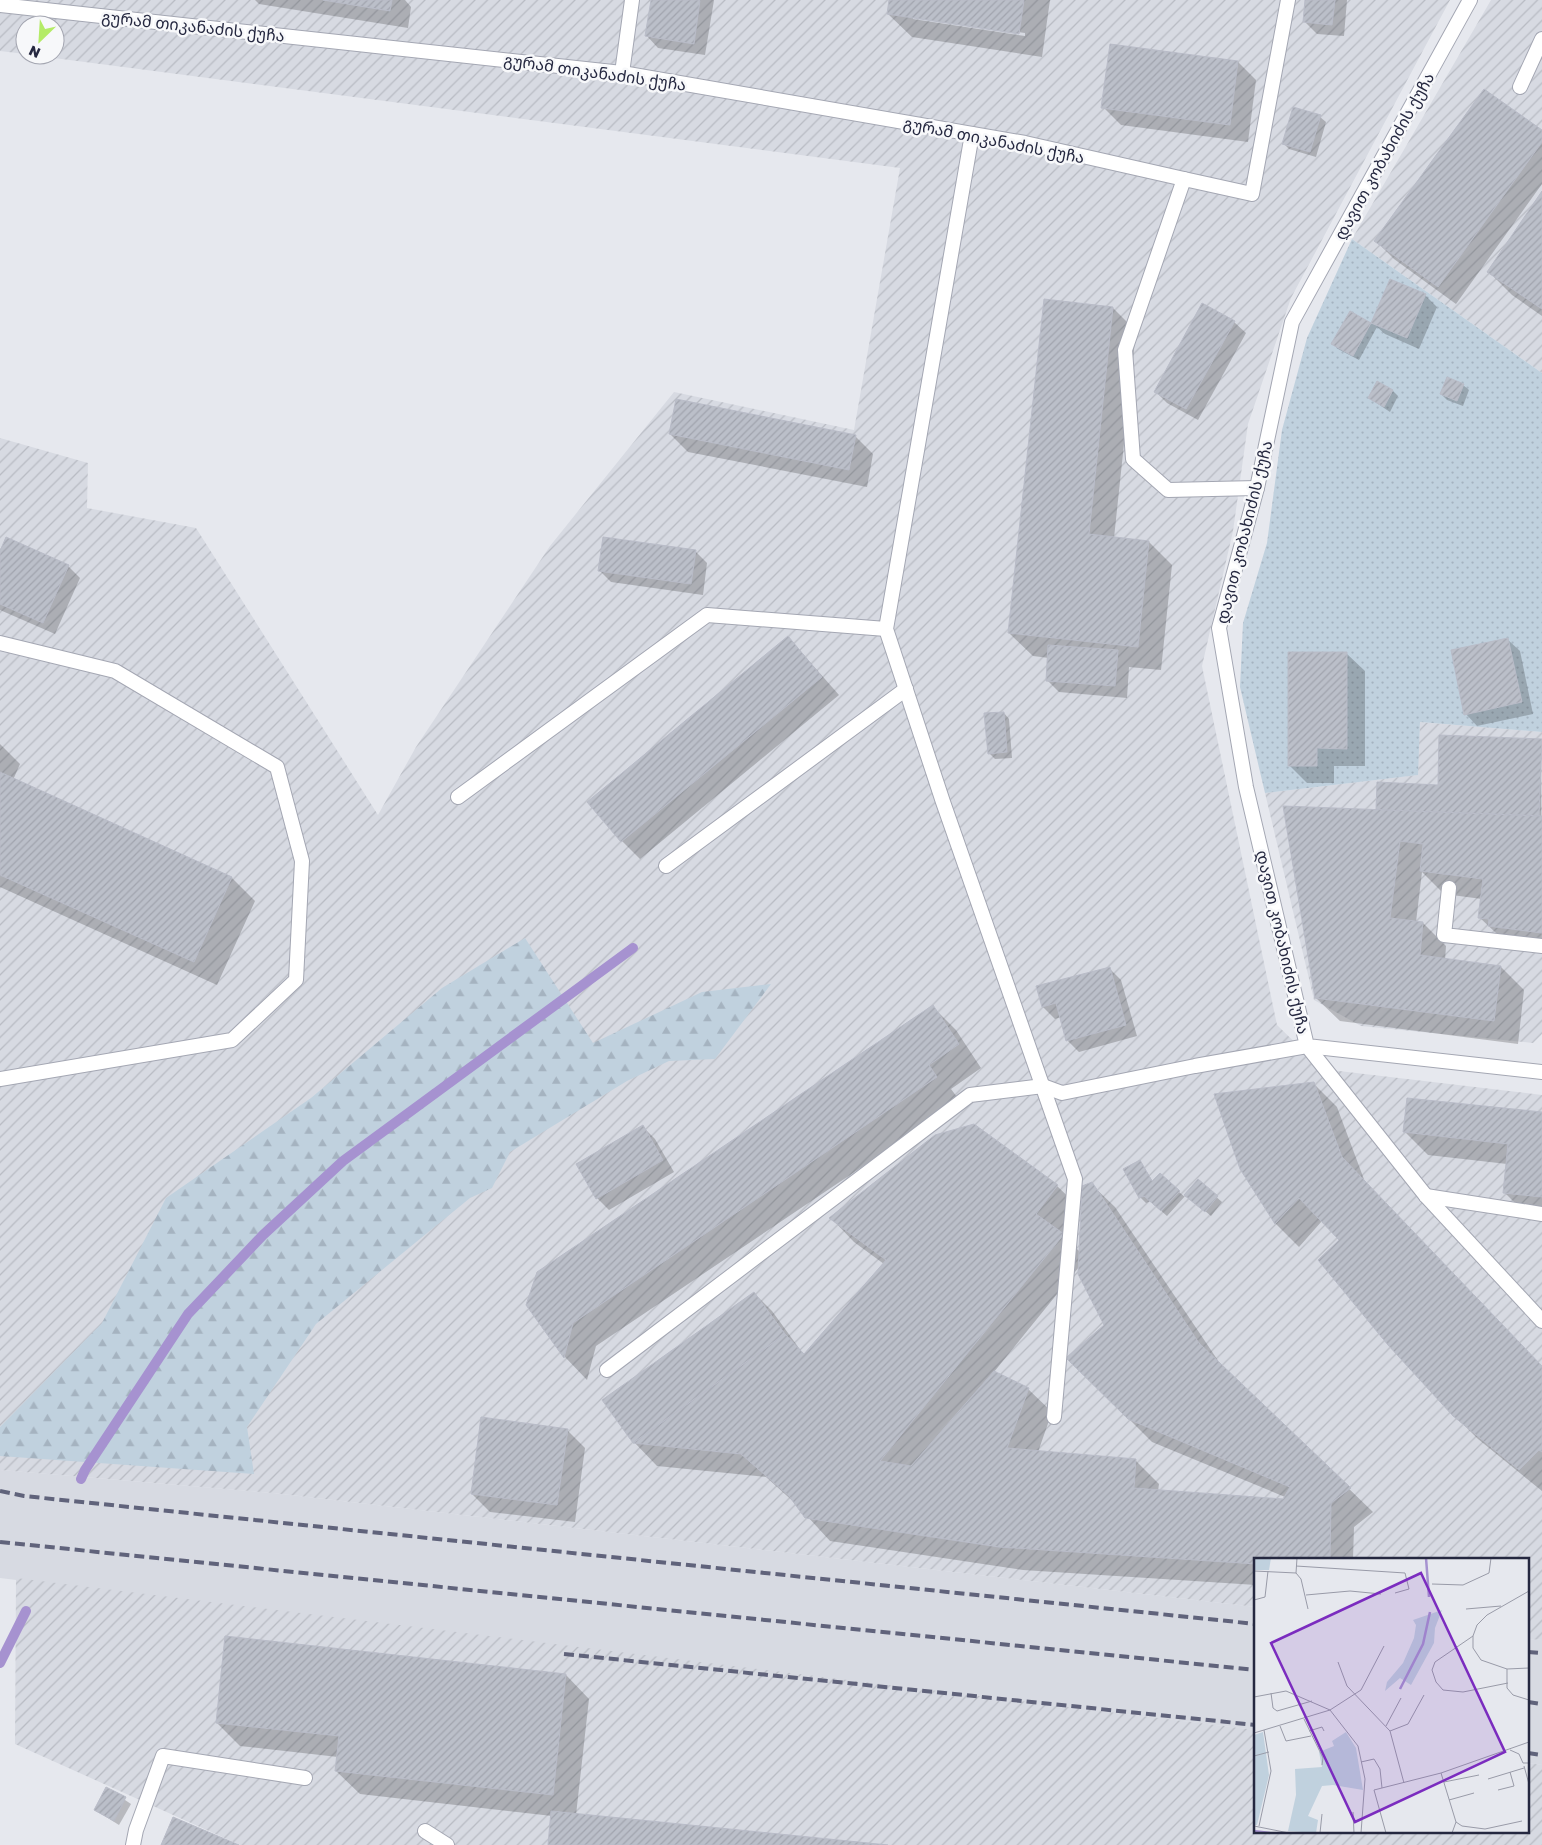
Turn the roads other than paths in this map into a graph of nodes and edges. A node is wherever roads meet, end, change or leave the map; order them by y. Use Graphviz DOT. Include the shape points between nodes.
graph roads {
  1 [pos="632,0"];
  2 [pos="1288,0"];
  3 [pos="1470,0"];
  4 [pos="0,5"];
  5 [pos="1542,39"];
  6 [pos="622,73"];
  7 [pos="1520,87"];
  8 [pos="972,134"];
  9 [pos="1184,179"];
  10 [pos="1258,488"];
  11 [pos="886,629"];
  12 [pos="0,643"];
  13 [pos="906,689"];
  14 [pos="458,797"];
  15 [pos="666,866"];
  16 [pos="1449,888"];
  17 [pos="1542,946"];
  18 [pos="1307,1046"];
  19 [pos="1542,1072"];
  20 [pos="0,1079"];
  21 [pos="1044,1086"];
  22 [pos="1426,1196"];
  23 [pos="1542,1214"];
  24 [pos="1542,1321"];
  25 [pos="607,1370"];
  26 [pos="1054,1417"];
  27 [pos="305,1778"];
  28 [pos="425,1831"];
  29 [pos="133,1845"];
  30 [pos="447,1845"];
  1 -- 6 [label="street"];
  2 -- 9 [label="street, გურამ თიკანაძის ქუჩა" via="1252,194"];
  3 -- 10 [label="street, დავით კობახიძის ქუჩა" via="1292,322"];
  4 -- 6 [label="street, გურამ თიკანაძის ქუჩა"];
  5 -- 7 [label="street"];
  6 -- 8 [label="street, გურამ თიკანაძის ქუჩა"];
  8 -- 9 [label="street, გურამ თიკანაძის ქუჩა"];
  8 -- 11 [label="street"];
  9 -- 10 [label="street" via="1125,350 1133,459 1168,490"];
  10 -- 18 [label="street, დავით კობახიძის ქუჩა" via="1219,628 1246,786"];
  11 -- 13 [label="street"];
  11 -- 14 [label="street" via="707,615"];
  12 -- 20 [label="street" via="115,671 277,766 302,862 296,980 232,1040"];
  13 -- 15 [label="street"];
  13 -- 21 [label="street"];
  16 -- 17 [label="street" via="1444,935"];
  18 -- 19 [label="street, დავით კობახიძის ქუჩა"];
  18 -- 21 [label="street" via="1062,1093"];
  18 -- 22 [label="street"];
  21 -- 25 [label="street" via="970,1095"];
  21 -- 26 [label="street" via="1075,1179"];
  22 -- 23 [label="street"];
  22 -- 24 [label="street"];
  27 -- 29 [label="street" via="163,1756"];
  28 -- 30 [label="street"];
}
